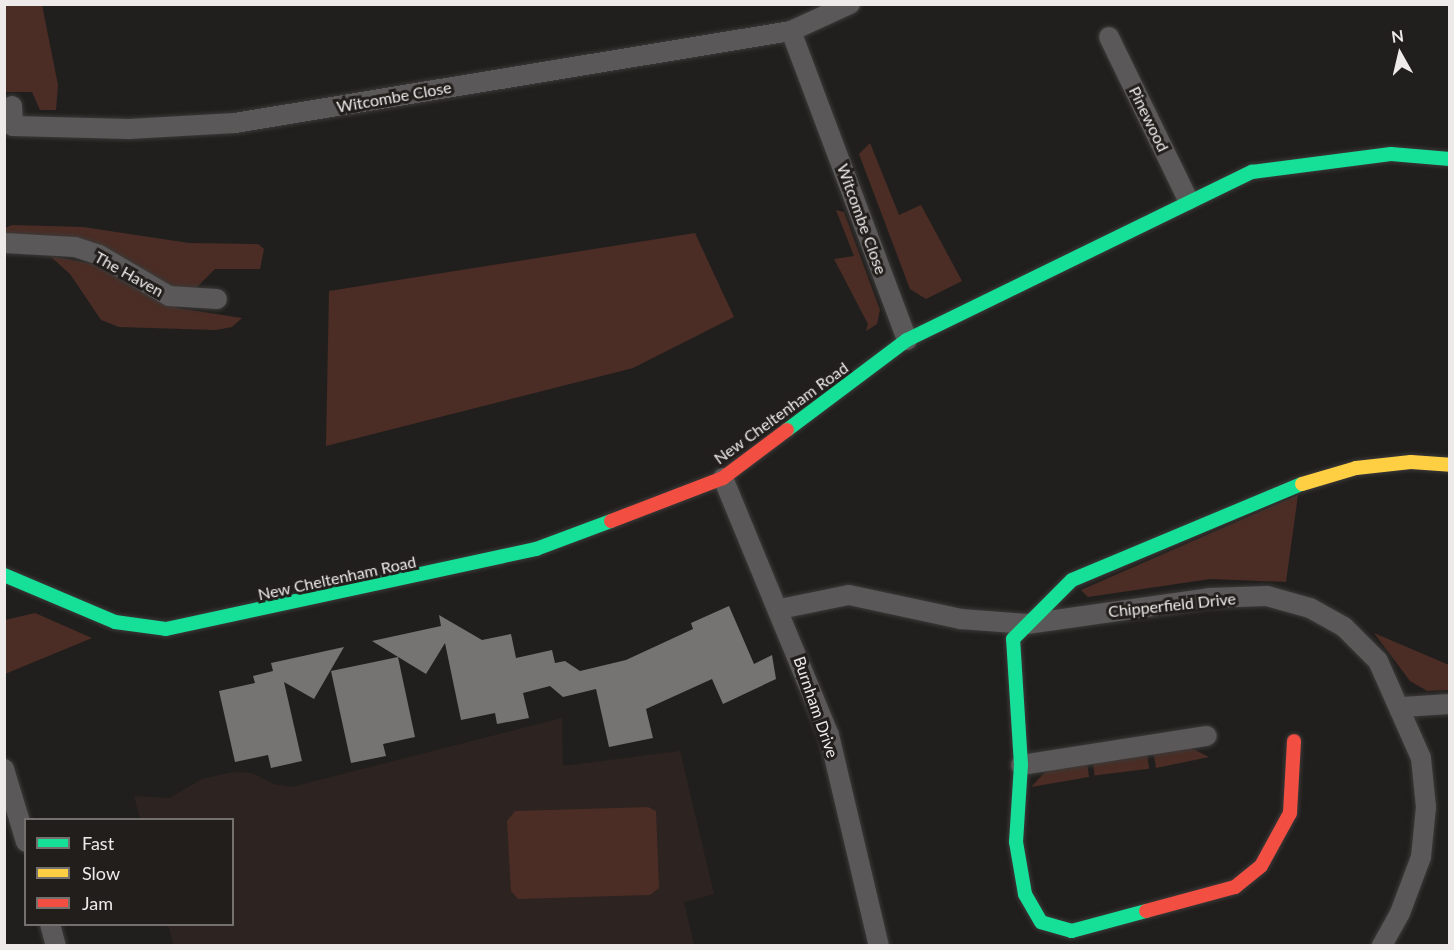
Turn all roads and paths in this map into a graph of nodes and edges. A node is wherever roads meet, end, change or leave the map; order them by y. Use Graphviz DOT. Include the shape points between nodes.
graph roads {
  1 [pos="850,4"];
  2 [pos="791,31"];
  3 [pos="1109,37"];
  4 [pos="12,106"];
  5 [pos="1449,159"];
  6 [pos="1188,200"];
  7 [pos="4,243"];
  8 [pos="218,298"];
  9 [pos="907,340"];
  10 [pos="1449,465"];
  11 [pos="723,478"];
  12 [pos="4,575"];
  13 [pos="780,609"];
  14 [pos="1027,624"];
  15 [pos="1449,704"];
  16 [pos="1402,707"];
  17 [pos="1207,736"];
  18 [pos="1294,741"];
  19 [pos="1021,765"];
  20 [pos="4,769"];
  21 [pos="24,835"];
  22 [pos="51,926"];
  23 [pos="56,945"];
  24 [pos="879,945"];
  25 [pos="1382,945"];
  1 -- 2 [label="street, Witcombe Close"];
  2 -- 4 [label="street, Witcombe Close" via="236,123 129,129 13,126"];
  2 -- 9 [label="street, Witcombe Close"];
  3 -- 6 [label="street, Pinewood"];
  5 -- 6 [label="street, New Cheltenham Road" via="1391,154 1317,159 1252,172"];
  6 -- 9 [label="street, New Cheltenham Road"];
  7 -- 8 [label="street, The Haven" via="75,247 99,255 169,297"];
  9 -- 11 [label="street, New Cheltenham Road"];
  10 -- 14 [label="street" via="1390,464 1311,480 1072,580"];
  11 -- 12 [label="street, New Cheltenham Road" via="536,549 166,629 115,622"];
  11 -- 13 [label="street, Burnham Drive"];
  13 -- 14 [label="street, Chipperfield Drive" via="849,595 961,619"];
  13 -- 24 [label="street, Burnham Drive" via="829,735"];
  14 -- 16 [label="street, Chipperfield Drive" via="1209,598 1267,596 1310,608 1344,627 1378,661"];
  14 -- 19 [label="street" via="1013,639 1012,651"];
  15 -- 16 [label="street"];
  16 -- 25 [label="street, Chipperfield Drive" via="1421,758 1426,807 1421,857 1401,913"];
  17 -- 19 [label="street"];
  18 -- 19 [label="street" via="1290,813 1280,838 1261,866 1235,887 1072,931 1041,922 1025,894 1016,842"];
  20 -- 21 [label="street"];
  22 -- 23 [label="street"];
}
